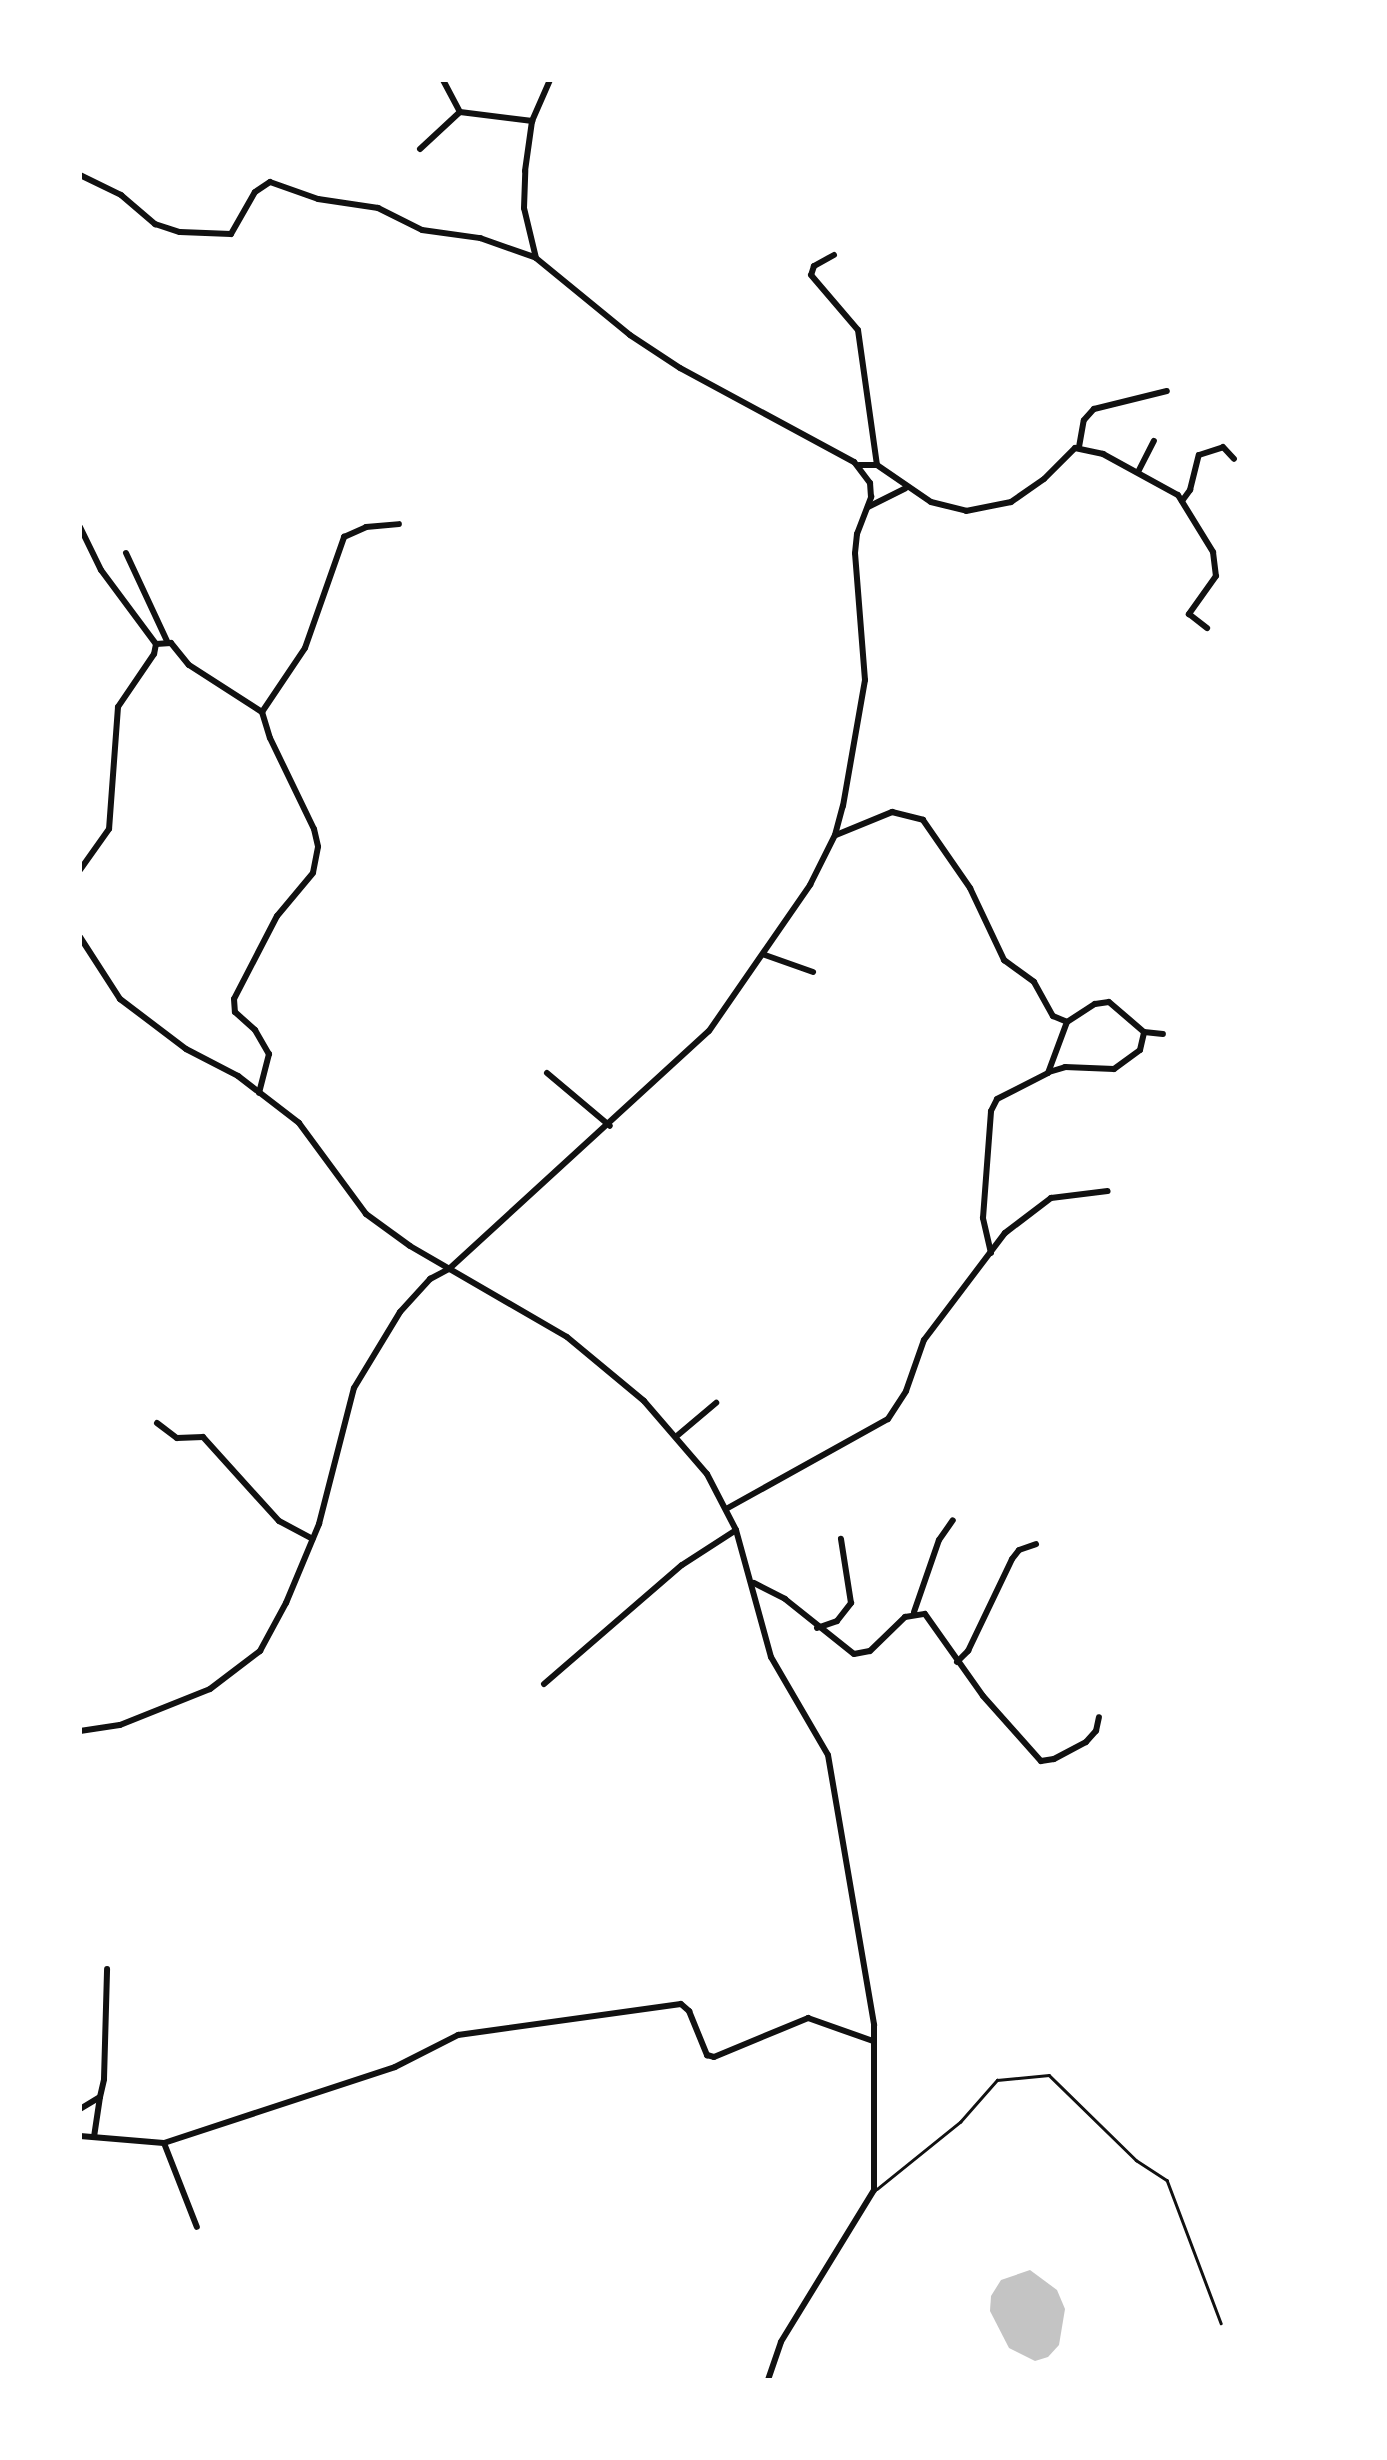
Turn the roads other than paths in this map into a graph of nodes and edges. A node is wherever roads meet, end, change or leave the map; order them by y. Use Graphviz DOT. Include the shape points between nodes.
graph roads {
  1 [pos="443,80"];
  2 [pos="550,80"];
  3 [pos="460,112"];
  4 [pos="532,121"];
  5 [pos="420,149"];
  6 [pos="80,176"];
  7 [pos="834,255"];
  8 [pos="536,258"];
  9 [pos="1167,391"];
  10 [pos="1154,442"];
  11 [pos="1080,447"];
  12 [pos="1234,459"];
  13 [pos="876,465"];
  14 [pos="858,466"];
  15 [pos="1138,472"];
  16 [pos="906,488"];
  17 [pos="1182,500"];
  18 [pos="868,508"];
  19 [pos="399,524"];
  20 [pos="80,527"];
  21 [pos="126,553"];
  22 [pos="1206,628"];
  23 [pos="167,641"];
  24 [pos="156,644"];
  25 [pos="262,712"];
  26 [pos="834,836"];
  27 [pos="80,870"];
  28 [pos="80,937"];
  29 [pos="765,955"];
  30 [pos="813,972"];
  31 [pos="1067,1022"];
  32 [pos="1144,1032"];
  33 [pos="1164,1034"];
  34 [pos="546,1073"];
  35 [pos="1048,1073"];
  36 [pos="260,1093"];
  37 [pos="610,1126"];
  38 [pos="1108,1192"];
  39 [pos="990,1253"];
  40 [pos="449,1269"];
  41 [pos="716,1403"];
  42 [pos="157,1424"];
  43 [pos="678,1436"];
  44 [pos="726,1509"];
  45 [pos="952,1520"];
  46 [pos="736,1530"];
  47 [pos="313,1539"];
  48 [pos="841,1539"];
  49 [pos="1036,1544"];
  50 [pos="753,1582"];
  51 [pos="914,1612"];
  52 [pos="816,1628"];
  53 [pos="957,1662"];
  54 [pos="544,1684"];
  55 [pos="1099,1717"];
  56 [pos="80,1731"];
  57 [pos="108,1968"];
  58 [pos="874,2041"];
  59 [pos="100,2097"];
  60 [pos="80,2109"];
  61 [pos="80,2136"];
  62 [pos="94,2137"];
  63 [pos="164,2143"];
  64 [pos="874,2190"];
  65 [pos="196,2227"];
  66 [pos="1221,2323"];
  67 [pos="768,2380"];
  1 -- 3 [label="street"];
  2 -- 4 [label="street"];
  3 -- 4 [label="street"];
  3 -- 5 [label="street"];
  4 -- 8 [label="street" via="524,208"];
  6 -- 8 [label="street" via="173,231 231,234 255,192 270,182"];
  7 -- 13 [label="street" via="814,266 811,276 858,330"];
  8 -- 14 [label="street" via="680,368"];
  9 -- 11 [label="street" via="1094,409 1084,420"];
  10 -- 15 [label="street"];
  11 -- 15 [label="street"];
  11 -- 16 [label="street" via="996,507 944,508"];
  12 -- 17 [label="street" via="1224,447 1199,455"];
  13 -- 14 [label="street"];
  13 -- 16 [label="street"];
  14 -- 18 [label="street" via="870,483"];
  15 -- 17 [label="street"];
  16 -- 18 [label="street"];
  17 -- 22 [label="street" via="1217,563 1214,581 1189,614"];
  18 -- 26 [label="street" via="855,553 865,680"];
  19 -- 25 [label="street" via="366,527 339,544 306,648"];
  20 -- 24 [label="street" via="101,570"];
  21 -- 23 [label="street"];
  23 -- 24 [label="street"];
  23 -- 25 [label="street" via="189,665"];
  24 -- 27 [label="street" via="118,707 109,829"];
  25 -- 36 [label="street" via="318,846 312,872 278,916 234,999 235,1012 270,1054"];
  26 -- 29 [label="street"];
  26 -- 31 [label="street" via="892,812 923,820 970,888 1004,960 1034,982 1053,1016"];
  28 -- 36 [label="street" via="120,999"];
  29 -- 30 [label="street"];
  29 -- 37 [label="street" via="708,1032"];
  31 -- 32 [label="street" via="1110,1002"];
  31 -- 35 [label="street"];
  32 -- 33 [label="street"];
  32 -- 35 [label="street" via="1140,1050 1114,1069"];
  34 -- 37 [label="street"];
  35 -- 39 [label="street" via="997,1099 991,1111 983,1218"];
  36 -- 40 [label="street" via="310,1134 366,1214"];
  37 -- 40 [label="street"];
  38 -- 39 [label="street" via="1051,1198"];
  39 -- 44 [label="street" via="928,1334 906,1392 888,1418"];
  40 -- 43 [label="street" via="566,1337"];
  40 -- 47 [label="street" via="430,1279 400,1312 354,1388"];
  41 -- 43 [label="street"];
  42 -- 47 [label="street" via="177,1438 203,1437 280,1520"];
  43 -- 44 [label="street"];
  44 -- 46 [label="street"];
  45 -- 51 [label="street" via="938,1540"];
  46 -- 50 [label="street"];
  46 -- 54 [label="street" via="682,1565"];
  47 -- 56 [label="street" via="272,1632 248,1664 159,1710"];
  48 -- 52 [label="street" via="851,1603 837,1621"];
  49 -- 53 [label="street" via="1012,1560"];
  50 -- 52 [label="street" via="785,1599"];
  50 -- 58 [label="street" via="772,1657 828,1755 872,1991"];
  51 -- 52 [label="street" via="864,1654 849,1652"];
  51 -- 53 [label="street" via="926,1614"];
  53 -- 55 [label="street" via="1041,1761 1086,1742"];
  57 -- 59 [label="street"];
  58 -- 63 [label="street" via="808,2018 714,2057 682,2004 458,2035 396,2067"];
  58 -- 64 [label="street"];
  59 -- 60 [label="street"];
  59 -- 62 [label="street"];
  61 -- 62 [label="street"];
  62 -- 63 [label="street"];
  63 -- 65 [label="street"];
  64 -- 66 [label="lane" via="960,2122 996,2080 1049,2076 1136,2160 1167,2180"];
  64 -- 67 [label="street" via="781,2342"];
}
